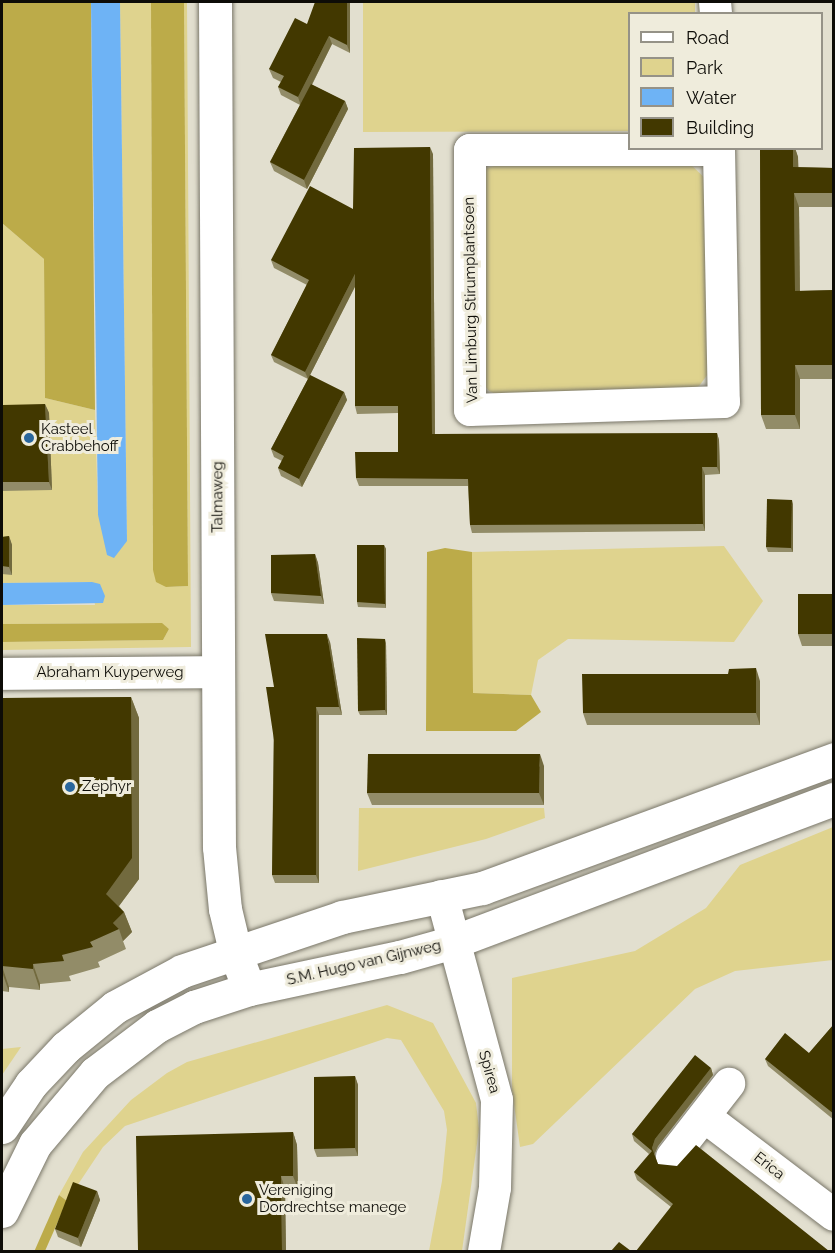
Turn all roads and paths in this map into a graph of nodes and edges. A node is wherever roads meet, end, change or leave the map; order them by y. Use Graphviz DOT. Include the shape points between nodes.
graph roads {
  1 [pos="215,2"];
  2 [pos="628,149"];
  3 [pos="719,150"];
  4 [pos="218,672"];
  5 [pos="2,674"];
  6 [pos="834,759"];
  7 [pos="834,799"];
  8 [pos="442,896"];
  9 [pos="453,942"];
  10 [pos="236,955"];
  11 [pos="249,989"];
  12 [pos="729,1084"];
  13 [pos="705,1117"];
  14 [pos="2,1127"];
  15 [pos="672,1157"];
  16 [pos="2,1211"];
  17 [pos="834,1215"];
  18 [pos="484,1251"];
  1 -- 4 [label="street, Talmaweg"];
  2 -- 3 [label="street, Van Limburg Stirumplantsoen" via="470,150 470,410 724,402"];
  4 -- 5 [label="street, Abraham Kuyperweg"];
  4 -- 10 [label="street, Talmaweg" via="219,847 222,894"];
  6 -- 8 [label="street" via="482,888"];
  7 -- 9 [label="street, S.M. Hugo van Gijnweg"];
  8 -- 9 [label="street, Spirea"];
  8 -- 10 [label="street" via="342,916"];
  9 -- 11 [label="street, S.M. Hugo van Gijnweg"];
  9 -- 18 [label="street, Spirea" via="498,1108 495,1188"];
  10 -- 11 [label="street, Talmaweg"];
  10 -- 14 [label="street" via="182,971 115,1007 66,1047 31,1084"];
  11 -- 16 [label="street, S.M. Hugo van Gijnweg" via="194,1007 157,1026 95,1073 35,1144"];
  12 -- 13 [label="street"];
  13 -- 15 [label="street"];
  13 -- 17 [label="street, Erica"];
}
